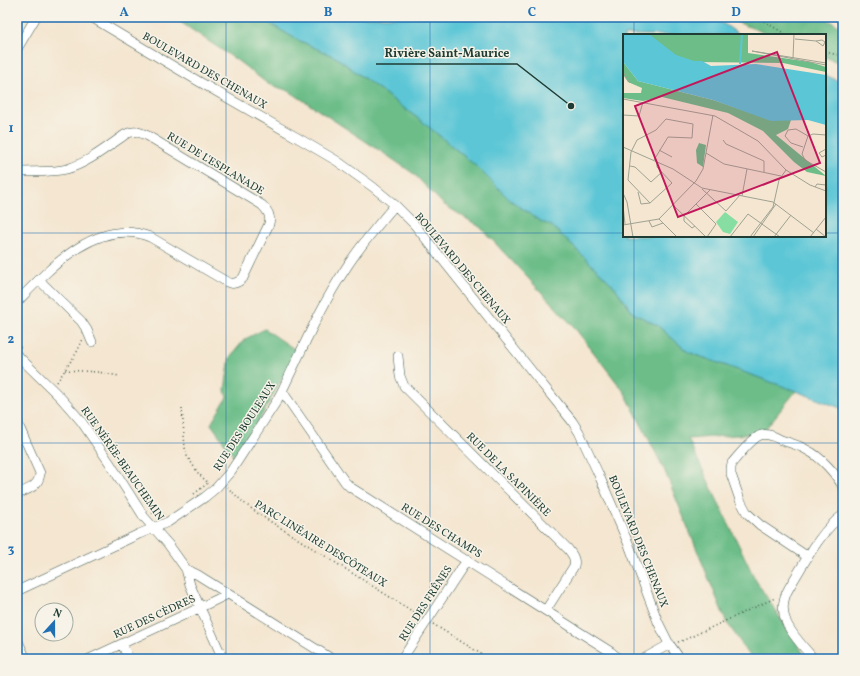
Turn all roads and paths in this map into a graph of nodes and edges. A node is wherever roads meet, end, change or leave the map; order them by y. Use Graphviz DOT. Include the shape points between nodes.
graph roads {
  1 [pos="36,17"];
  2 [pos="91,17"];
  3 [pos="757,17"];
  4 [pos="840,17"];
  5 [pos="843,19"];
  6 [pos="785,34"];
  7 [pos="17,49"];
  8 [pos="826,52"];
  9 [pos="843,56"];
  10 [pos="17,172"];
  11 [pos="395,205"];
  12 [pos="39,280"];
  13 [pos="17,302"];
  14 [pos="87,330"];
  15 [pos="92,342"];
  16 [pos="17,344"];
  17 [pos="20,352"];
  18 [pos="398,356"];
  19 [pos="65,370"];
  20 [pos="119,376"];
  21 [pos="57,382"];
  22 [pos="282,391"];
  23 [pos="182,408"];
  24 [pos="17,422"];
  25 [pos="212,480"];
  26 [pos="222,482"];
  27 [pos="208,483"];
  28 [pos="843,487"];
  29 [pos="17,494"];
  30 [pos="190,496"];
  31 [pos="150,511"];
  32 [pos="167,513"];
  33 [pos="843,514"];
  34 [pos="154,528"];
  35 [pos="808,557"];
  36 [pos="467,560"];
  37 [pos="186,569"];
  38 [pos="17,591"];
  39 [pos="228,594"];
  40 [pos="784,601"];
  41 [pos="199,608"];
  42 [pos="546,610"];
  43 [pos="428,621"];
  44 [pos="17,640"];
  45 [pos="122,644"];
  46 [pos="670,644"];
  47 [pos="26,659"];
  48 [pos="89,659"];
  49 [pos="129,659"];
  50 [pos="223,659"];
  51 [pos="332,659"];
  52 [pos="402,659"];
  53 [pos="489,659"];
  54 [pos="619,659"];
  55 [pos="643,659"];
  56 [pos="680,659"];
  57 [pos="814,659"];
  1 -- 7 [label="street"];
  2 -- 11 [label="street, BOULEVARD DES CHENAUX" via="337,161"];
  3 -- 6 [label="path"];
  4 -- 5 [label="street"];
  8 -- 9 [label="path"];
  10 -- 12 [label="street, RUE DE L'ESPLANADE" via="72,167 89,159 126,134 138,131 258,202 269,216 269,224 243,278 231,284 150,237 131,232 112,233 92,240 64,257"];
  11 -- 22 [label="street, RUE DES BOULEAUX" via="361,246 338,281"];
  11 -- 46 [label="street, BOULEVARD DES CHENAUX" via="421,232 584,440 658,622"];
  12 -- 13 [label="street, RUE DE L'ESPLANADE"];
  12 -- 14 [label="street"];
  14 -- 15 [label="street"];
  14 -- 19 [label="path"];
  16 -- 17 [label="path"];
  17 -- 34 [label="street, RUE NÉRÉE-BEAUCHEMIN" via="81,421 142,514"];
  18 -- 42 [label="street, RUE DE LA SAPINIÈRE" via="404,386 571,552 574,566"];
  19 -- 20 [label="path"];
  19 -- 21 [label="path"];
  22 -- 26 [label="street, RUE DES BOULEAUX"];
  22 -- 36 [label="street, RUE DES CHAMPS" via="348,485"];
  23 -- 27 [label="path" via="187,456"];
  24 -- 29 [label="street" via="40,473 35,486"];
  25 -- 27 [label="path"];
  26 -- 34 [label="street, RUE DES BOULEAUX" via="173,519"];
  26 -- 43 [label="path, PARC LINÉAIRE DESCÔTEAUX" via="260,515"];
  27 -- 30 [label="path"];
  28 -- 35 [label="street" via="832,471 810,451 768,435 755,438 732,463 731,474 747,513 760,525"];
  31 -- 32 [label="path" via="156,515"];
  33 -- 35 [label="street" via="829,527"];
  34 -- 37 [label="street, RUE NÉRÉE-BEAUCHEMIN"];
  34 -- 38 [label="street, RUE DES BOULEAUX"];
  35 -- 40 [label="street" via="786,593"];
  36 -- 42 [label="street, RUE DES CHAMPS"];
  36 -- 43 [label="street, RUE DES FRÊNES"];
  37 -- 39 [label="street, RUE NÉRÉE-BEAUCHEMIN"];
  37 -- 41 [label="street"];
  39 -- 41 [label="street, RUE DES CÈDRES"];
  39 -- 51 [label="street, RUE NÉRÉE-BEAUCHEMIN"];
  40 -- 46 [label="path" via="775,598"];
  40 -- 57 [label="street" via="783,614 787,625"];
  41 -- 45 [label="street, RUE DES CÈDRES"];
  41 -- 50 [label="street"];
  42 -- 54 [label="street, RUE DES CHAMPS"];
  43 -- 52 [label="street, RUE DES FRÊNES"];
  43 -- 53 [label="path, PARC LINÉAIRE DESCÔTEAUX"];
  44 -- 47 [label="street"];
  45 -- 48 [label="street, RUE DES CÈDRES"];
  45 -- 49 [label="street"];
  46 -- 55 [label="street"];
  46 -- 56 [label="street, BOULEVARD DES CHENAUX"];
}
